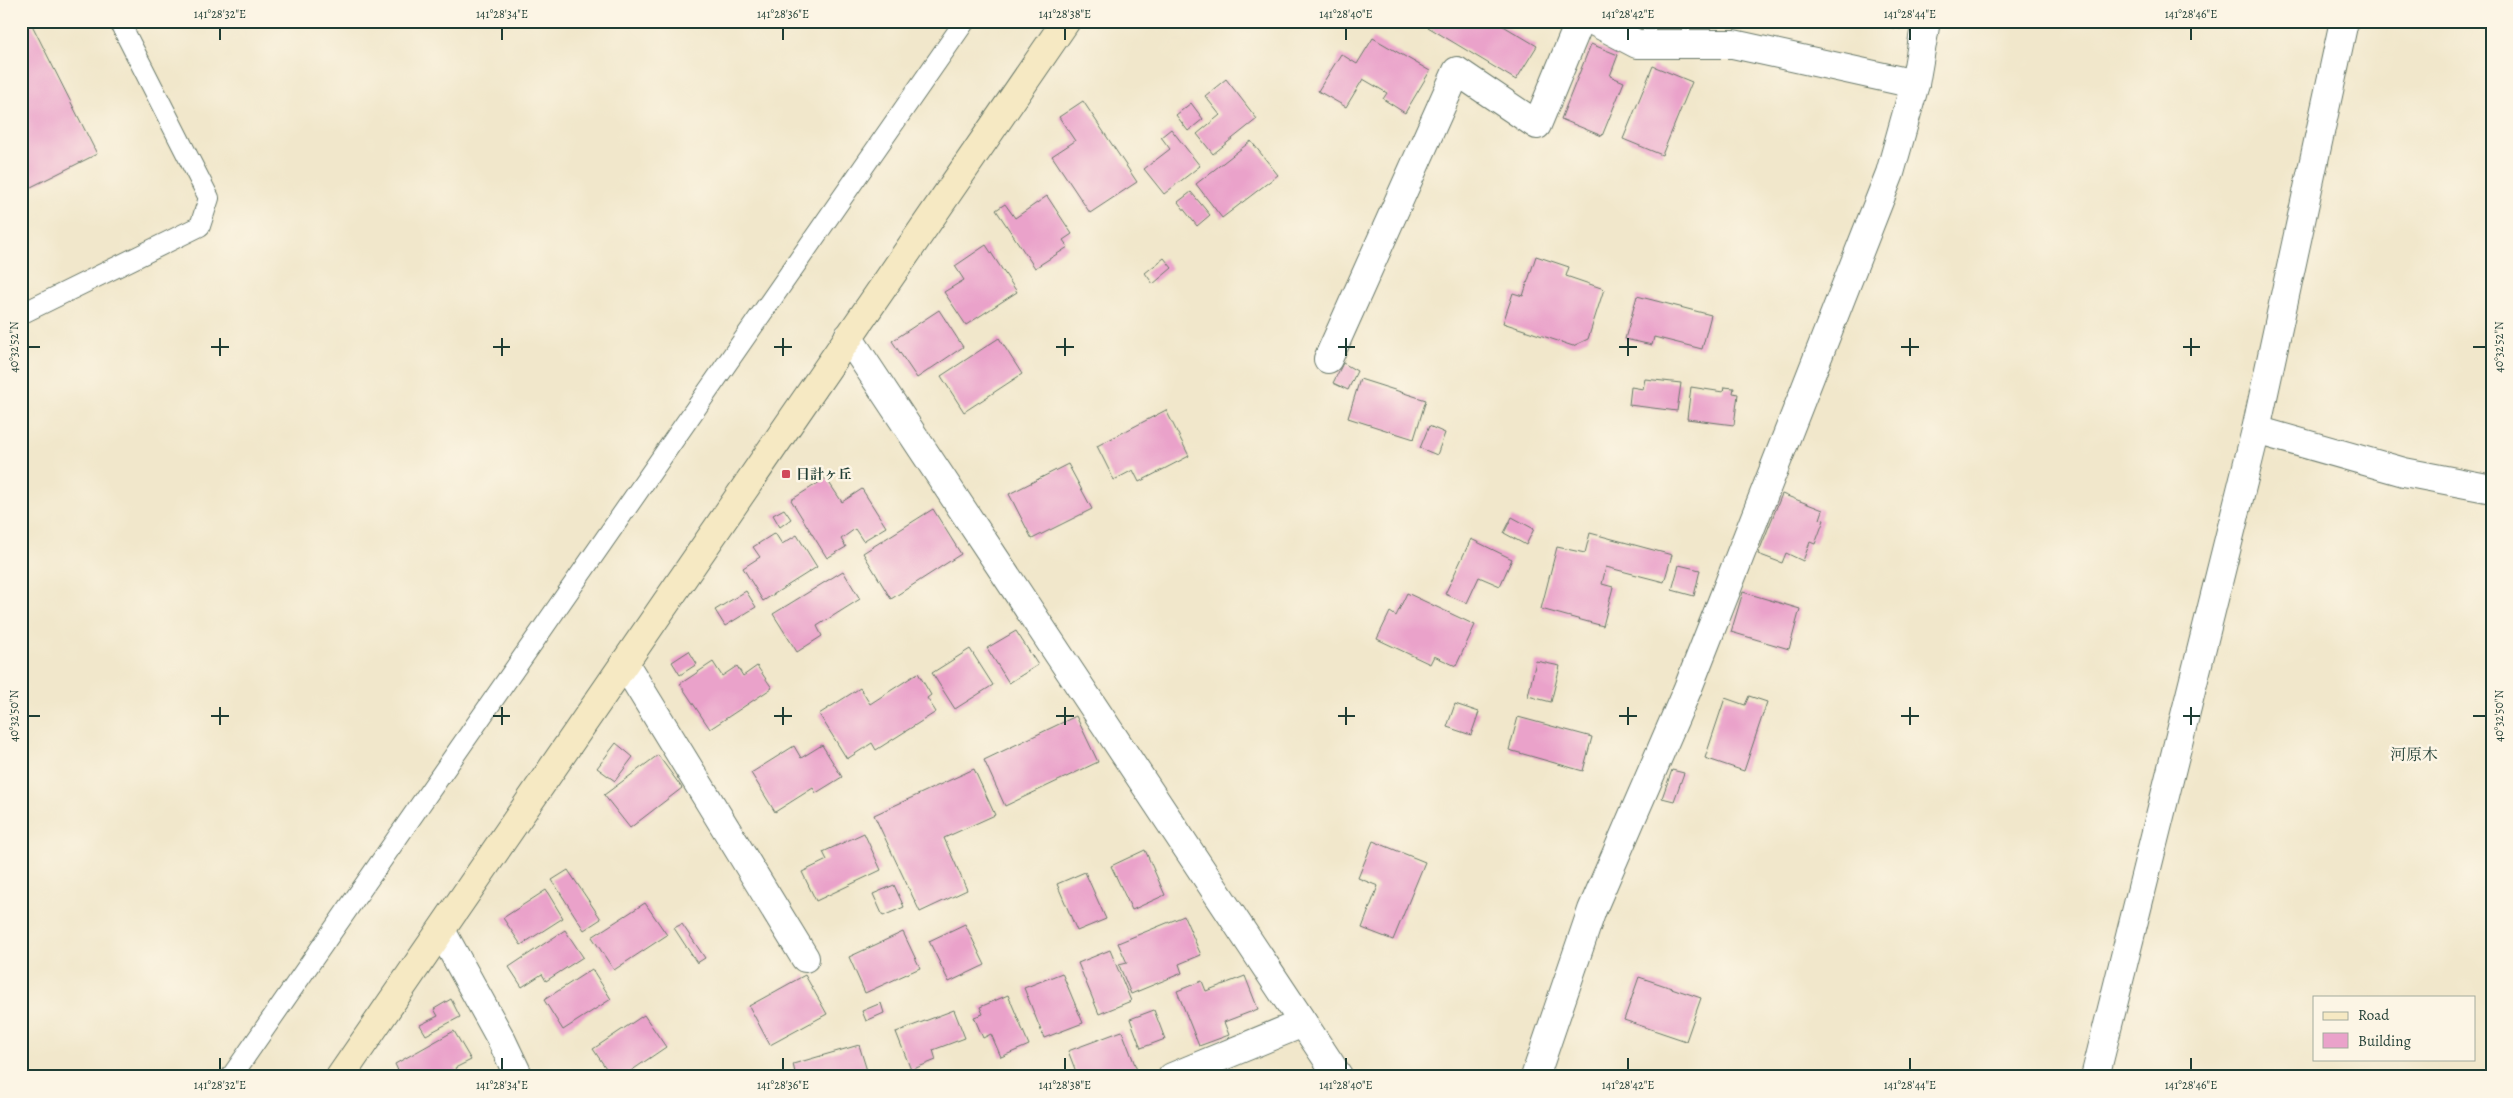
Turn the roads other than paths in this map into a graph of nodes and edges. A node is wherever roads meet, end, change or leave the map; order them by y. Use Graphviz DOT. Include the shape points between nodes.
graph roads {
  1 [pos="119,21"];
  2 [pos="965,21"];
  3 [pos="1066,21"];
  4 [pos="1580,21"];
  5 [pos="1593,21"];
  6 [pos="1926,21"];
  7 [pos="2344,21"];
  8 [pos="1915,84"];
  9 [pos="21,314"];
  10 [pos="848,337"];
  11 [pos="1328,359"];
  12 [pos="2256,430"];
  13 [pos="2492,488"];
  14 [pos="625,664"];
  15 [pos="442,932"];
  16 [pos="805,958"];
  17 [pos="1304,1022"];
  18 [pos="231,1077"];
  19 [pos="340,1077"];
  20 [pos="519,1077"];
  21 [pos="1172,1077"];
  22 [pos="1339,1077"];
  23 [pos="1535,1077"];
  24 [pos="2095,1077"];
  1 -- 9 [label="lane" via="209,198 200,226"];
  2 -- 18 [label="lane"];
  3 -- 10 [label="street"];
  4 -- 11 [label="street" via="1537,125 1457,71"];
  5 -- 8 [label="street" via="1637,44 1733,44"];
  6 -- 8 [label="street"];
  7 -- 12 [label="street"];
  8 -- 23 [label="street" via="1890,173 1688,688 1592,910"];
  10 -- 14 [label="street"];
  10 -- 17 [label="street"];
  12 -- 13 [label="street" via="2404,472"];
  12 -- 24 [label="street"];
  14 -- 15 [label="street"];
  14 -- 16 [label="street"];
  15 -- 19 [label="street"];
  15 -- 20 [label="street"];
  17 -- 21 [label="street"];
  17 -- 22 [label="street"];
}
